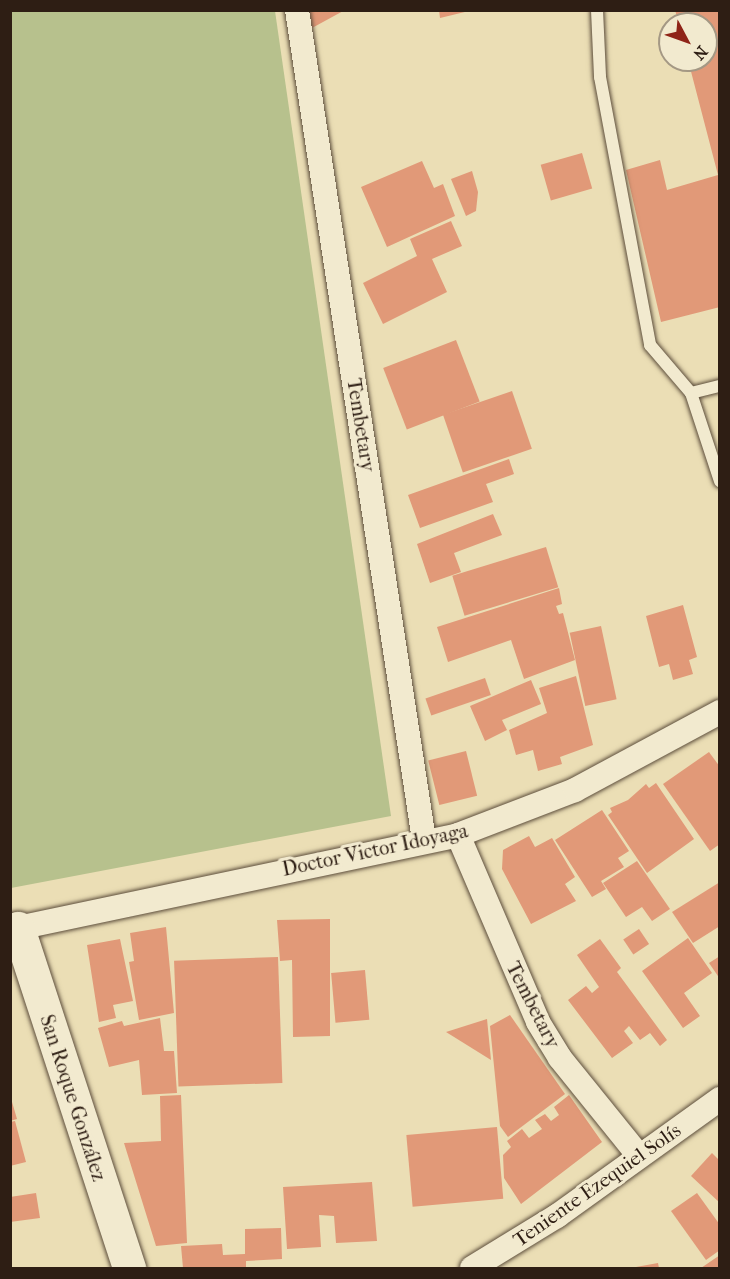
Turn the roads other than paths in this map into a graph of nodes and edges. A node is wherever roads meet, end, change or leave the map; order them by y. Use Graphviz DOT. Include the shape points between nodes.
graph roads {
  1 [pos="297,10"];
  2 [pos="597,10"];
  3 [pos="720,386"];
  4 [pos="691,393"];
  5 [pos="720,481"];
  6 [pos="720,712"];
  7 [pos="458,835"];
  8 [pos="424,840"];
  9 [pos="14,929"];
  10 [pos="720,1099"];
  11 [pos="639,1156"];
  12 [pos="129,1269"];
  13 [pos="472,1269"];
  1 -- 8 [label="street, Tembetary"];
  2 -- 4 [label="lane" via="600,77 650,345"];
  3 -- 4 [label="lane"];
  4 -- 5 [label="lane"];
  6 -- 7 [label="street, Doctor Victor Idoyaga" via="575,790"];
  7 -- 8 [label="street, Doctor Victor Idoyaga"];
  7 -- 11 [label="street, Tembetary" via="538,1022 560,1058"];
  8 -- 9 [label="street, Doctor Victor Idoyaga"];
  9 -- 12 [label="street, San Roque González"];
  10 -- 11 [label="street, Teniente Ezequiel Solís"];
  11 -- 13 [label="street, Teniente Ezequiel Solís" via="556,1216"];
}
